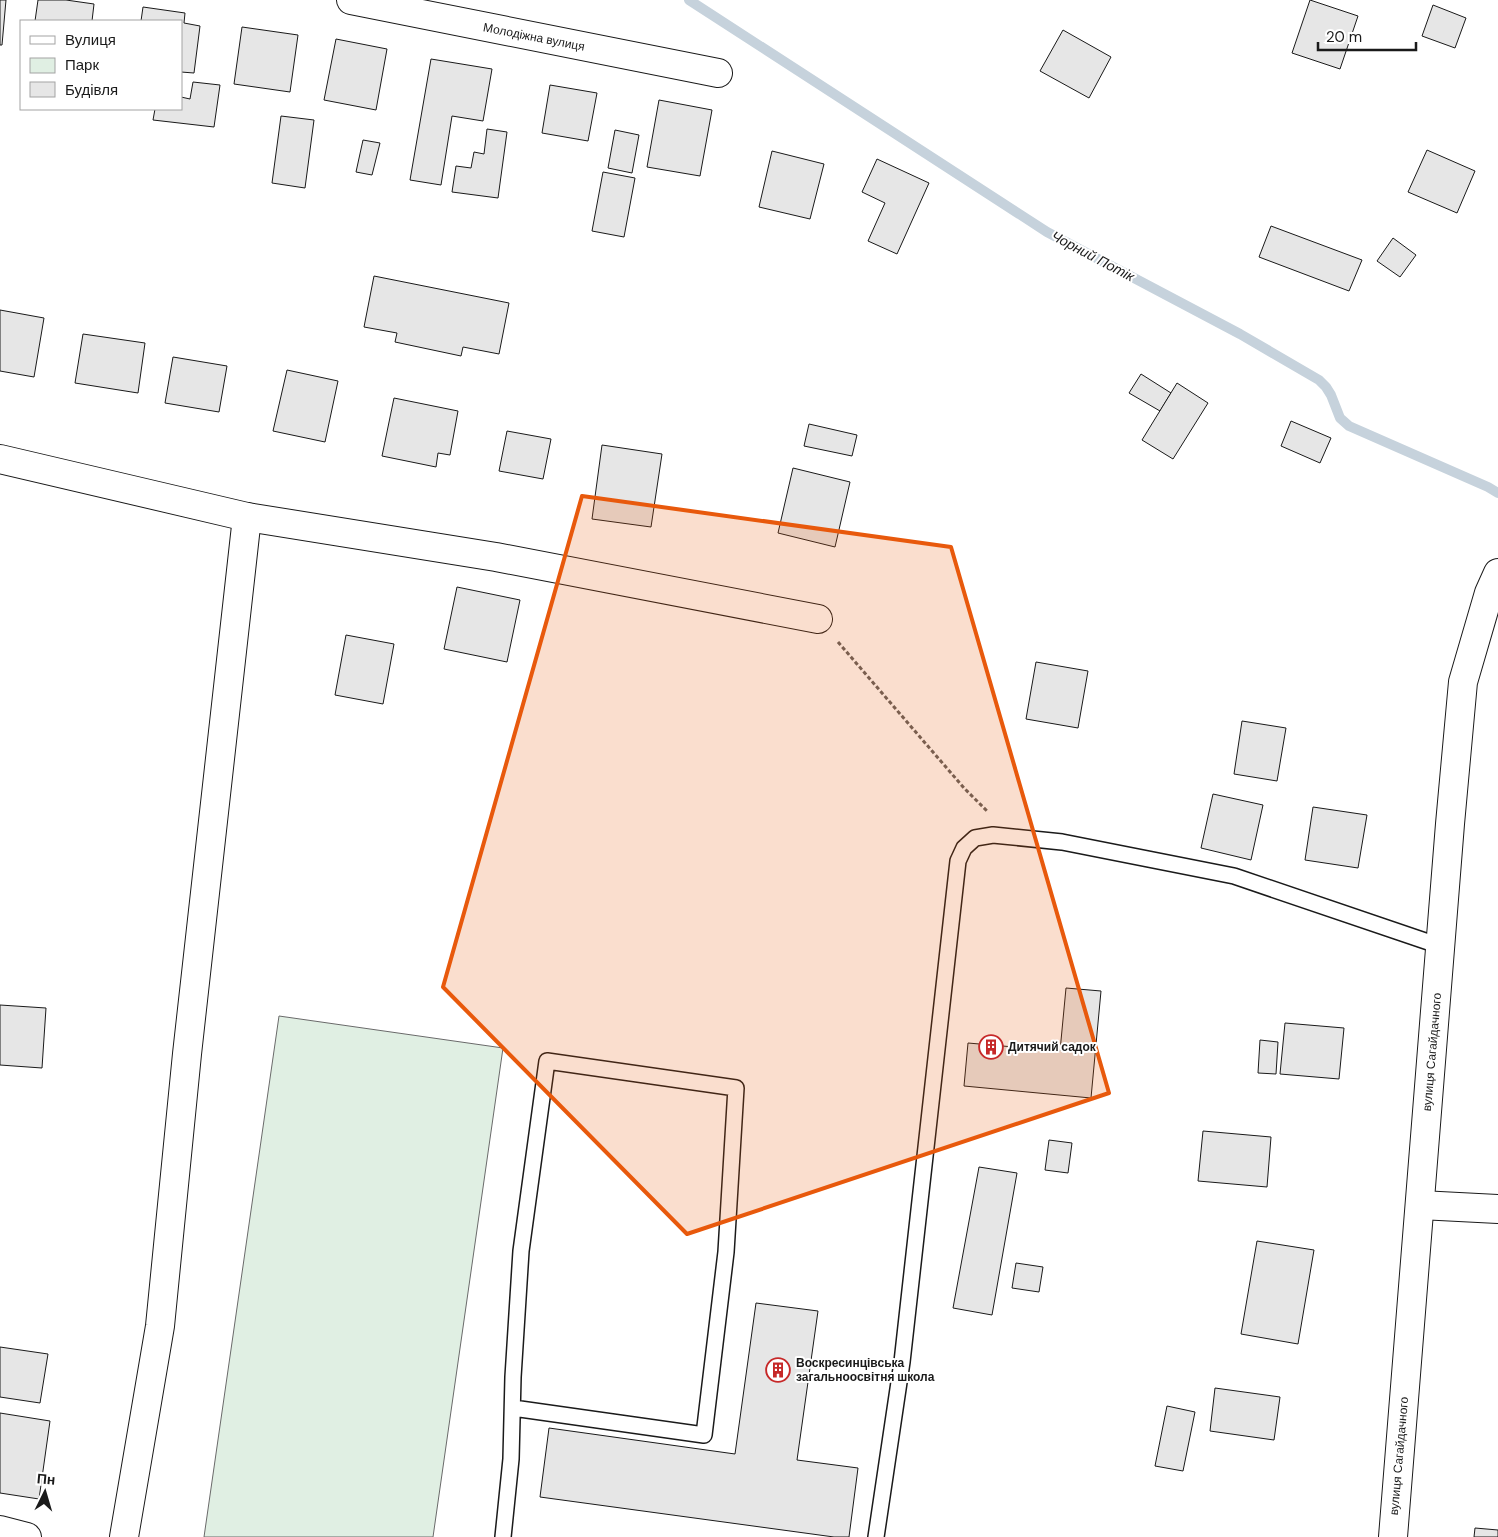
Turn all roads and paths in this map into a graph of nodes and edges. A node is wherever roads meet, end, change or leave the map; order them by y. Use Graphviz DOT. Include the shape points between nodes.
graph roads {
  1 [pos="351,0"];
  2 [pos="718,73"];
  3 [pos="0,459"];
  4 [pos="247,517"];
  5 [pos="1498,573"];
  6 [pos="818,619"];
  7 [pos="1014,837"];
  8 [pos="1440,946"];
  9 [pos="1420,1205"];
  10 [pos="1498,1209"];
  11 [pos="513,1408"];
  12 [pos="0,1530"];
  13 [pos="27,1537"];
  14 [pos="124,1537"];
  15 [pos="504,1537"];
  16 [pos="876,1537"];
  17 [pos="1393,1537"];
  1 -- 2 [label="street, Молодіжна вулиця"];
  3 -- 4 [label="street"];
  4 -- 6 [label="street" via="496,558"];
  4 -- 14 [label="street" via="160,1326"];
  5 -- 8 [label="street, вулиця Сагайдачного" via="1463,682"];
  6 -- 7 [label="path" via="964,788"];
  7 -- 8 [label="lane" via="1062,842 1234,876"];
  7 -- 16 [label="lane" via="993,835 975,838 964,848 958,861 902,1362"];
  8 -- 9 [label="street, вулиця Сагайдачного"];
  9 -- 10 [label="street"];
  9 -- 17 [label="street, вулиця Сагайдачного"];
  11 -- 11 [label="lane" via="520,1251 547,1061 736,1088 726,1252 704,1435"];
  11 -- 15 [label="lane"];
  12 -- 13 [label="street"];
}
